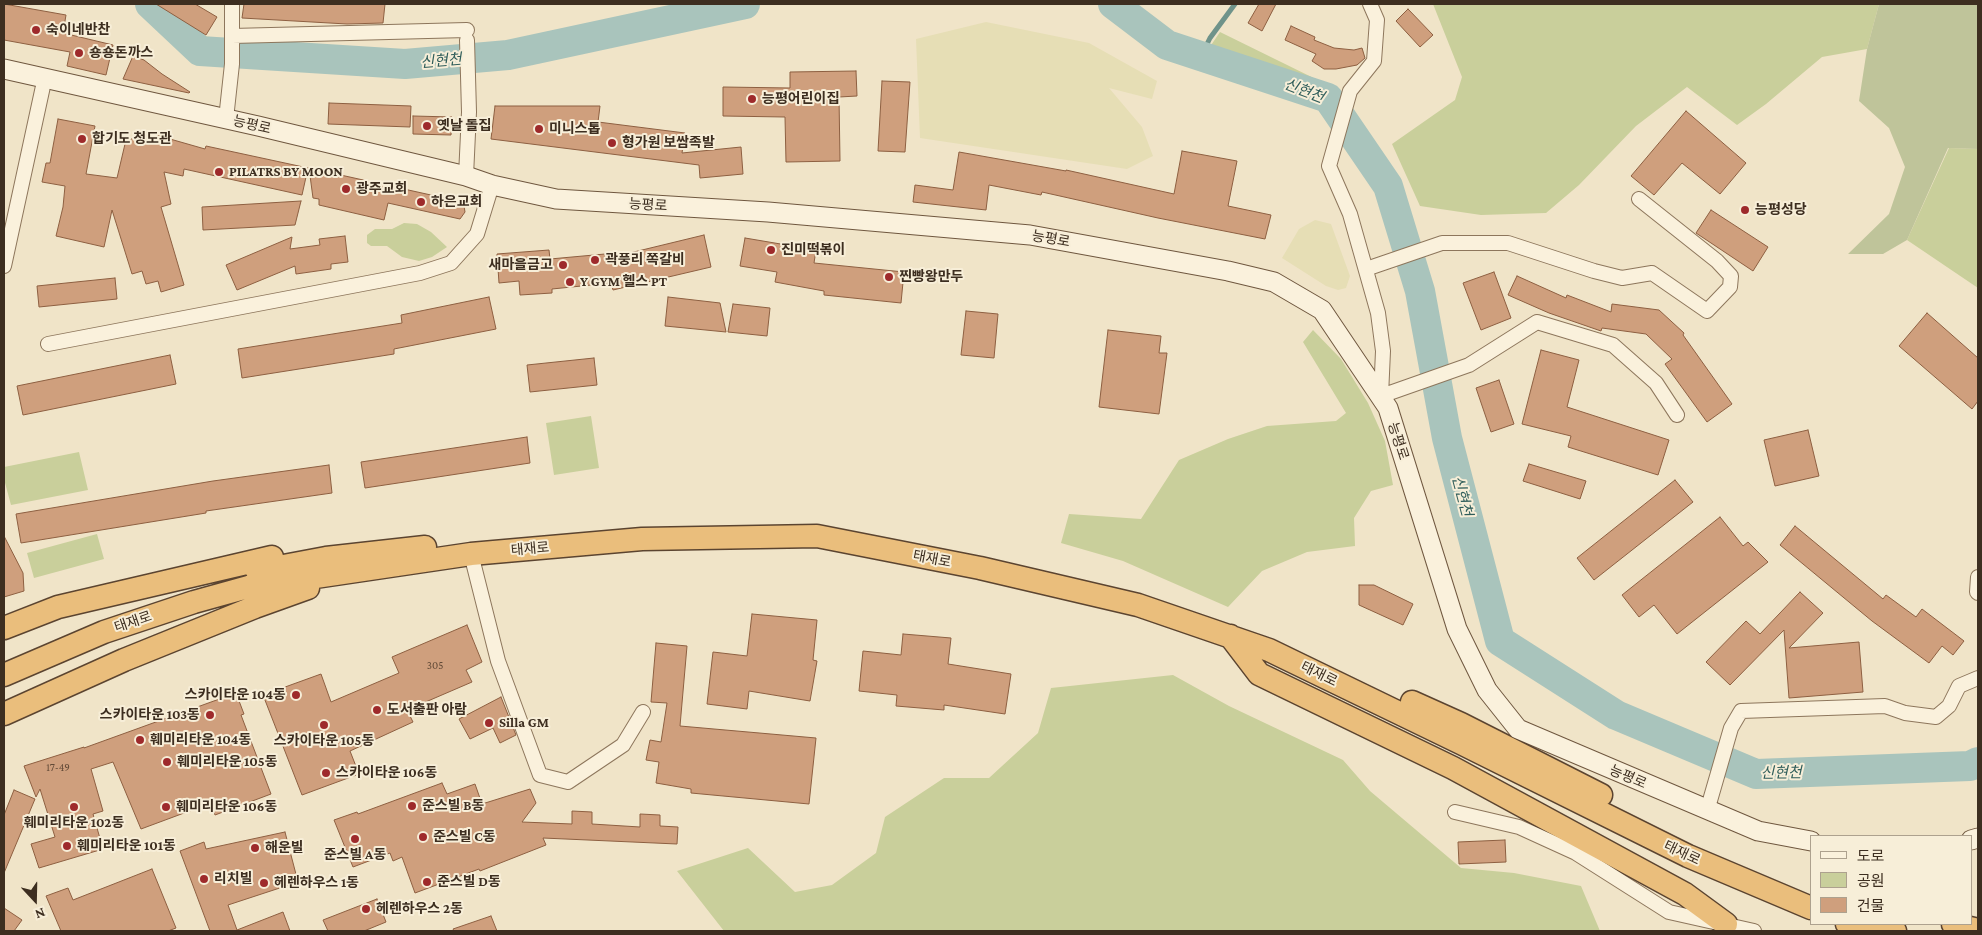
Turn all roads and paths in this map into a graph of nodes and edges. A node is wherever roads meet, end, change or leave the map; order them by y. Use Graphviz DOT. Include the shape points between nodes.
graph roads {
  1 [pos="232,4"];
  2 [pos="1370,4"];
  3 [pos="232,39"];
  4 [pos="4,69"];
  5 [pos="45,77"];
  6 [pos="226,118"];
  7 [pos="466,176"];
  8 [pos="492,185"];
  9 [pos="1639,200"];
  10 [pos="4,266"];
  11 [pos="1366,269"];
  12 [pos="48,344"];
  13 [pos="1381,396"];
  14 [pos="1677,415"];
  15 [pos="471,554"];
  16 [pos="390,558"];
  17 [pos="1978,577"];
  18 [pos="1978,593"];
  19 [pos="4,628"];
  20 [pos="1230,636"];
  21 [pos="4,659"];
  22 [pos="4,676"];
  23 [pos="1978,678"];
  24 [pos="643,712"];
  25 [pos="4,714"];
  26 [pos="1707,811"];
  27 [pos="1455,812"];
  28 [pos="1810,842"];
  29 [pos="1810,892"];
  30 [pos="1810,908"];
  31 [pos="1849,925"];
  32 [pos="1882,925"];
  33 [pos="1957,925"];
  34 [pos="1724,927"];
  35 [pos="1978,930"];
  36 [pos="1754,931"];
  37 [pos="1864,931"];
  38 [pos="1895,931"];
  1 -- 3 [label="street"];
  2 -- 11 [label="street" via="1377,20 1374,61 1350,91 1329,166 1350,214"];
  3 -- 6 [label="street"];
  3 -- 7 [label="street" via="467,35 469,112"];
  4 -- 5 [label="main road, 능평로"];
  5 -- 6 [label="main road, 능평로"];
  5 -- 10 [label="street"];
  6 -- 7 [label="main road, 능평로"];
  7 -- 8 [label="main road, 능평로"];
  8 -- 12 [label="street" via="477,234 451,263 420,273"];
  8 -- 13 [label="main road, 능평로" via="556,199 768,212 1030,235 1228,271 1274,282 1322,310"];
  9 -- 11 [label="street" via="1718,261 1731,276 1730,287 1707,311 1652,273 1622,278 1508,243 1442,243"];
  11 -- 13 [label="street" via="1378,313 1383,352"];
  13 -- 14 [label="street" via="1469,365 1537,322 1613,345 1656,383"];
  13 -- 26 [label="main road, 능평로" via="1400,444 1458,629 1487,690 1518,730"];
  15 -- 16 [label="highway, 태재로"];
  15 -- 20 [label="highway, 태재로" via="642,539 817,536 980,568 1138,605"];
  15 -- 24 [label="street" via="498,661 540,775 568,782 623,745"];
  16 -- 19 [label="highway" via="353,546 264,558 58,607"];
  16 -- 21 [label="highway, 태재로" via="326,558 243,574 186,591"];
  16 -- 22 [label="highway, 태재로" via="248,587 194,602 104,632"];
  16 -- 25 [label="highway" via="255,607 124,660"];
  16 -- 29 [label="highway, 태재로" via="643,529 815,522 1146,593 1262,635 1461,724 1692,842"];
  17 -- 18 [label="street"];
  20 -- 30 [label="highway, 태재로" via="1269,650 1688,856"];
  20 -- 34 [label="highway" via="1259,674 1453,768 1685,894"];
  23 -- 26 [label="street" via="1959,686 1949,706 1936,717 1905,713 1885,706 1741,711 1731,728"];
  26 -- 28 [label="main road, 능평로" via="1758,831"];
  27 -- 34 [label="street" via="1519,827 1576,853 1669,912"];
  31 -- 37 [label="highway"];
  32 -- 38 [label="highway"];
  33 -- 35 [label="highway"];
  34 -- 36 [label="street"];
}
